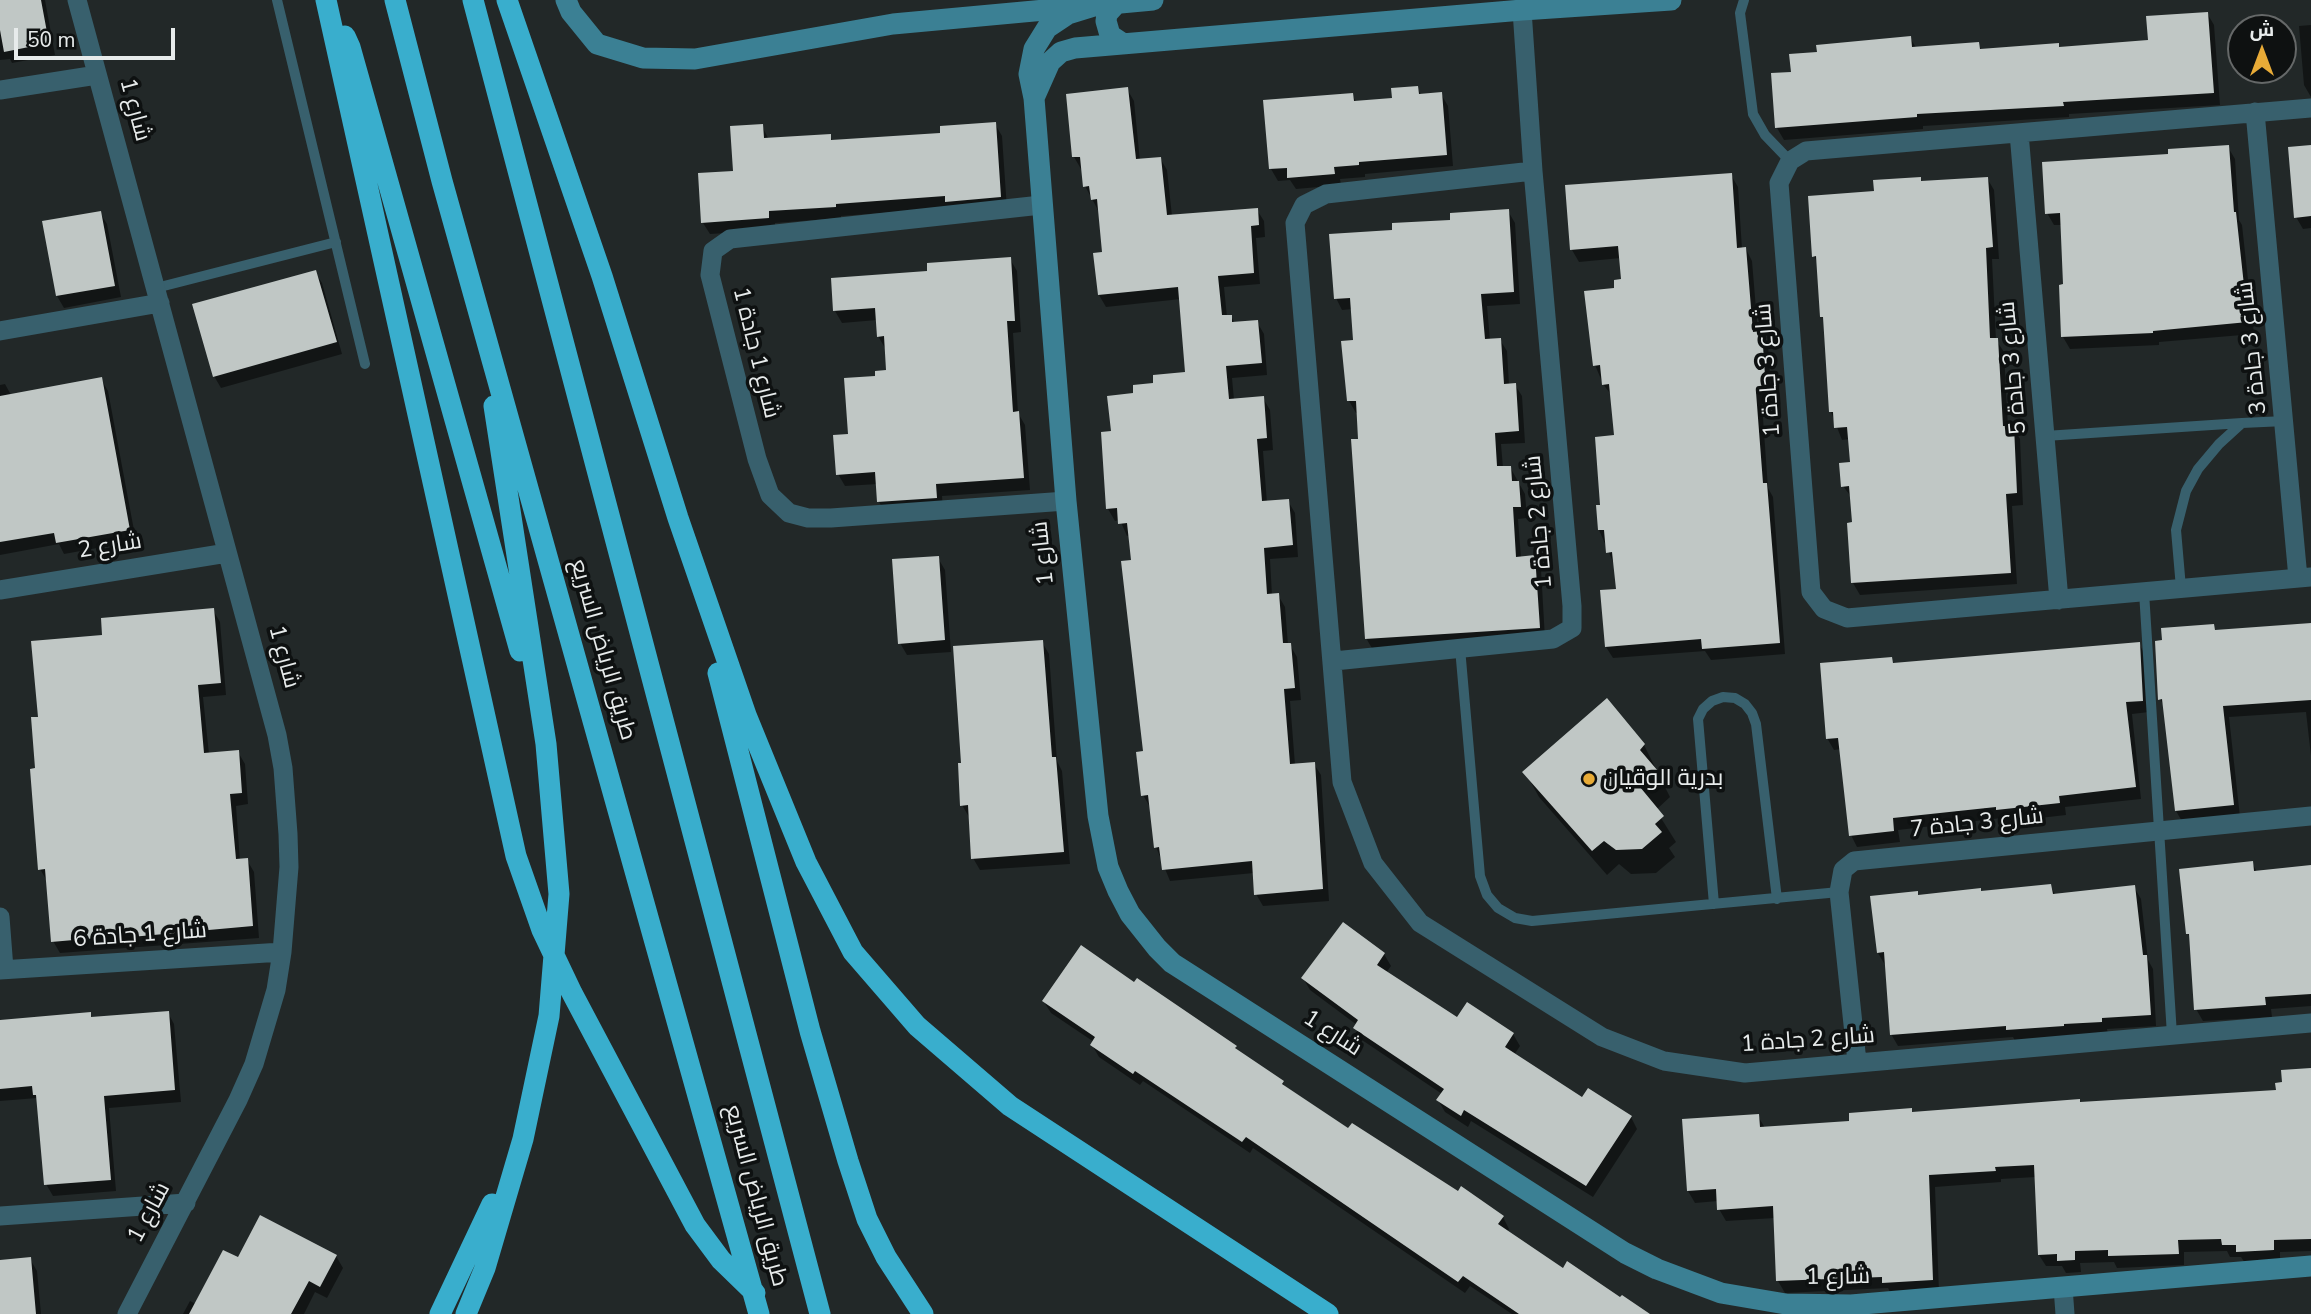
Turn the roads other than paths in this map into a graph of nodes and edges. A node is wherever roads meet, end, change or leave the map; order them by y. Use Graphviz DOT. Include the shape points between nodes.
graph roads {
  1 [pos="77,0"];
  2 [pos="276,0"];
  3 [pos="327,0"];
  4 [pos="395,0"];
  5 [pos="473,0"];
  6 [pos="507,0"];
  7 [pos="566,0"];
  8 [pos="1153,0"];
  9 [pos="1670,0"];
  10 [pos="1744,0"];
  11 [pos="1118,3"];
  12 [pos="1094,6"];
  13 [pos="1522,10"];
  14 [pos="1122,43"];
  15 [pos="97,75"];
  16 [pos="0,90"];
  17 [pos="1034,98"];
  18 [pos="2311,108"];
  19 [pos="2255,112"];
  20 [pos="2019,133"];
  21 [pos="1790,160"];
  22 [pos="1533,171"];
  23 [pos="442,181"];
  24 [pos="1041,205"];
  25 [pos="336,242"];
  26 [pos="158,295"];
  27 [pos="0,331"];
  28 [pos="365,364"];
  29 [pos="2285,421"];
  30 [pos="2242,423"];
  31 [pos="2045,436"];
  32 [pos="1066,501"];
  33 [pos="678,519"];
  34 [pos="227,553"];
  35 [pos="2305,578"];
  36 [pos="2181,589"];
  37 [pos="0,590"];
  38 [pos="2144,592"];
  39 [pos="2059,600"];
  40 [pos="1460,648"];
  41 [pos="1334,661"];
  42 [pos="546,744"];
  43 [pos="2311,816"];
  44 [pos="2160,831"];
  45 [pos="1839,892"];
  46 [pos="1777,899"];
  47 [pos="1714,904"];
  48 [pos="0,917"];
  49 [pos="282,952"];
  50 [pos="2,970"];
  51 [pos="2311,1023"];
  52 [pos="2172,1035"];
  53 [pos="1857,1062"];
  54 [pos="523,1139"];
  55 [pos="186,1203"];
  56 [pos="0,1216"];
  57 [pos="2311,1266"];
  58 [pos="2063,1287"];
  59 [pos="755,1293"];
  60 [pos="127,1314"];
  61 [pos="440,1314"];
  62 [pos="466,1314"];
  63 [pos="760,1314"];
  64 [pos="820,1314"];
  65 [pos="923,1314"];
  66 [pos="1328,1314"];
  67 [pos="2065,1314"];
  1 -- 15 [label="street, شارع 1"];
  2 -- 25 [label="lane"];
  3 -- 42 [label="highway" via="350,47"];
  3 -- 59 [label="highway" via="516,856 542,930 572,993 695,1225 720,1260"];
  4 -- 23 [label="highway, طريق الرياض السريع"];
  5 -- 64 [label="highway, طريق الرياض السريع"];
  6 -- 33 [label="highway" via="613,310"];
  7 -- 12 [label="street" via="597,44 643,58 695,59 893,24"];
  8 -- 11 [label="street"];
  9 -- 13 [label="street"];
  10 -- 21 [label="lane" via="1740,13 1753,114 1765,135"];
  11 -- 12 [label="street"];
  11 -- 14 [label="street" via="1106,21 1110,35"];
  12 -- 17 [label="street, شارع 1" via="1068,14 1047,28 1034,50 1029,74"];
  13 -- 14 [label="street"];
  13 -- 22 [label="street, شارع 2 جادة 1"];
  14 -- 17 [label="street, شارع 1" via="1061,52 1051,62"];
  15 -- 16 [label="street"];
  15 -- 26 [label="street, شارع 1"];
  17 -- 24 [label="street, شارع 1"];
  18 -- 19 [label="street"];
  19 -- 20 [label="street"];
  19 -- 29 [label="street, شارع 3 جادة 3"];
  20 -- 21 [label="street" via="1806,151"];
  20 -- 31 [label="street, شارع 3 جادة 5"];
  21 -- 39 [label="street, شارع 3 جادة 1" via="1779,183 1811,592 1824,609 1847,618"];
  22 -- 40 [label="street, شارع 2 جادة 1" via="1572,628 1553,639"];
  22 -- 41 [label="street, شارع 2 جادة 1" via="1326,194 1304,205 1295,223"];
  23 -- 42 [label="highway" via="494,405"];
  23 -- 59 [label="highway, طريق الرياض السريع"];
  24 -- 32 [label="street, شارع 1"];
  24 -- 32 [label="street, شارع 1 جادة 1" via="730,239 713,251 710,275 757,459 770,495 789,513 831,518"];
  25 -- 26 [label="lane"];
  25 -- 28 [label="lane"];
  26 -- 27 [label="street"];
  26 -- 34 [label="street, شارع 1"];
  29 -- 30 [label="lane"];
  29 -- 35 [label="street, شارع 3 جادة 3"];
  30 -- 31 [label="lane"];
  30 -- 36 [label="lane" via="2205,461 2186,491 2176,530"];
  31 -- 39 [label="street, شارع 3 جادة 5"];
  32 -- 58 [label="street, شارع 1" via="1101,842 1130,914 1172,963 1625,1252 1690,1283 1753,1300 1819,1306"];
  33 -- 65 [label="highway" via="810,1031 867,1219"];
  33 -- 66 [label="highway" via="746,715 806,862 853,953 917,1026 1010,1106"];
  34 -- 37 [label="street, شارع 2"];
  34 -- 49 [label="street, شارع 1" via="283,768 289,867"];
  35 -- 36 [label="street, شارع 3 جادة 1"];
  36 -- 38 [label="street, شارع 3 جادة 1"];
  38 -- 39 [label="street, شارع 3 جادة 1"];
  38 -- 44 [label="lane"];
  40 -- 41 [label="street, شارع 2 جادة 1"];
  40 -- 47 [label="lane" via="1480,876 1498,908 1532,921"];
  41 -- 53 [label="street, شارع 2 جادة 1" via="1342,782 1373,863 1420,923 1602,1037 1664,1061 1745,1073"];
  42 -- 54 [label="highway" via="559,894 549,1016"];
  43 -- 44 [label="street, شارع 3 جادة 7"];
  44 -- 45 [label="street, شارع 3 جادة 7" via="1854,861 1843,870"];
  44 -- 52 [label="lane"];
  45 -- 46 [label="lane"];
  45 -- 53 [label="street"];
  46 -- 47 [label="lane"];
  46 -- 47 [label="lane" via="1756,724 1745,704 1723,697 1712,701 1698,719"];
  48 -- 50 [label="street"];
  49 -- 50 [label="street, شارع 1 جادة 6"];
  49 -- 55 [label="street, شارع 1" via="254,1064"];
  51 -- 52 [label="street, شارع 2 جادة 1"];
  52 -- 53 [label="street, شارع 2 جادة 1"];
  54 -- 61 [label="highway"];
  54 -- 62 [label="highway" via="485,1268"];
  55 -- 56 [label="street"];
  55 -- 60 [label="street, شارع 1"];
  57 -- 58 [label="street, شارع 1"];
  58 -- 67 [label="street"];
  59 -- 63 [label="highway, طريق الرياض السريع"];
}
